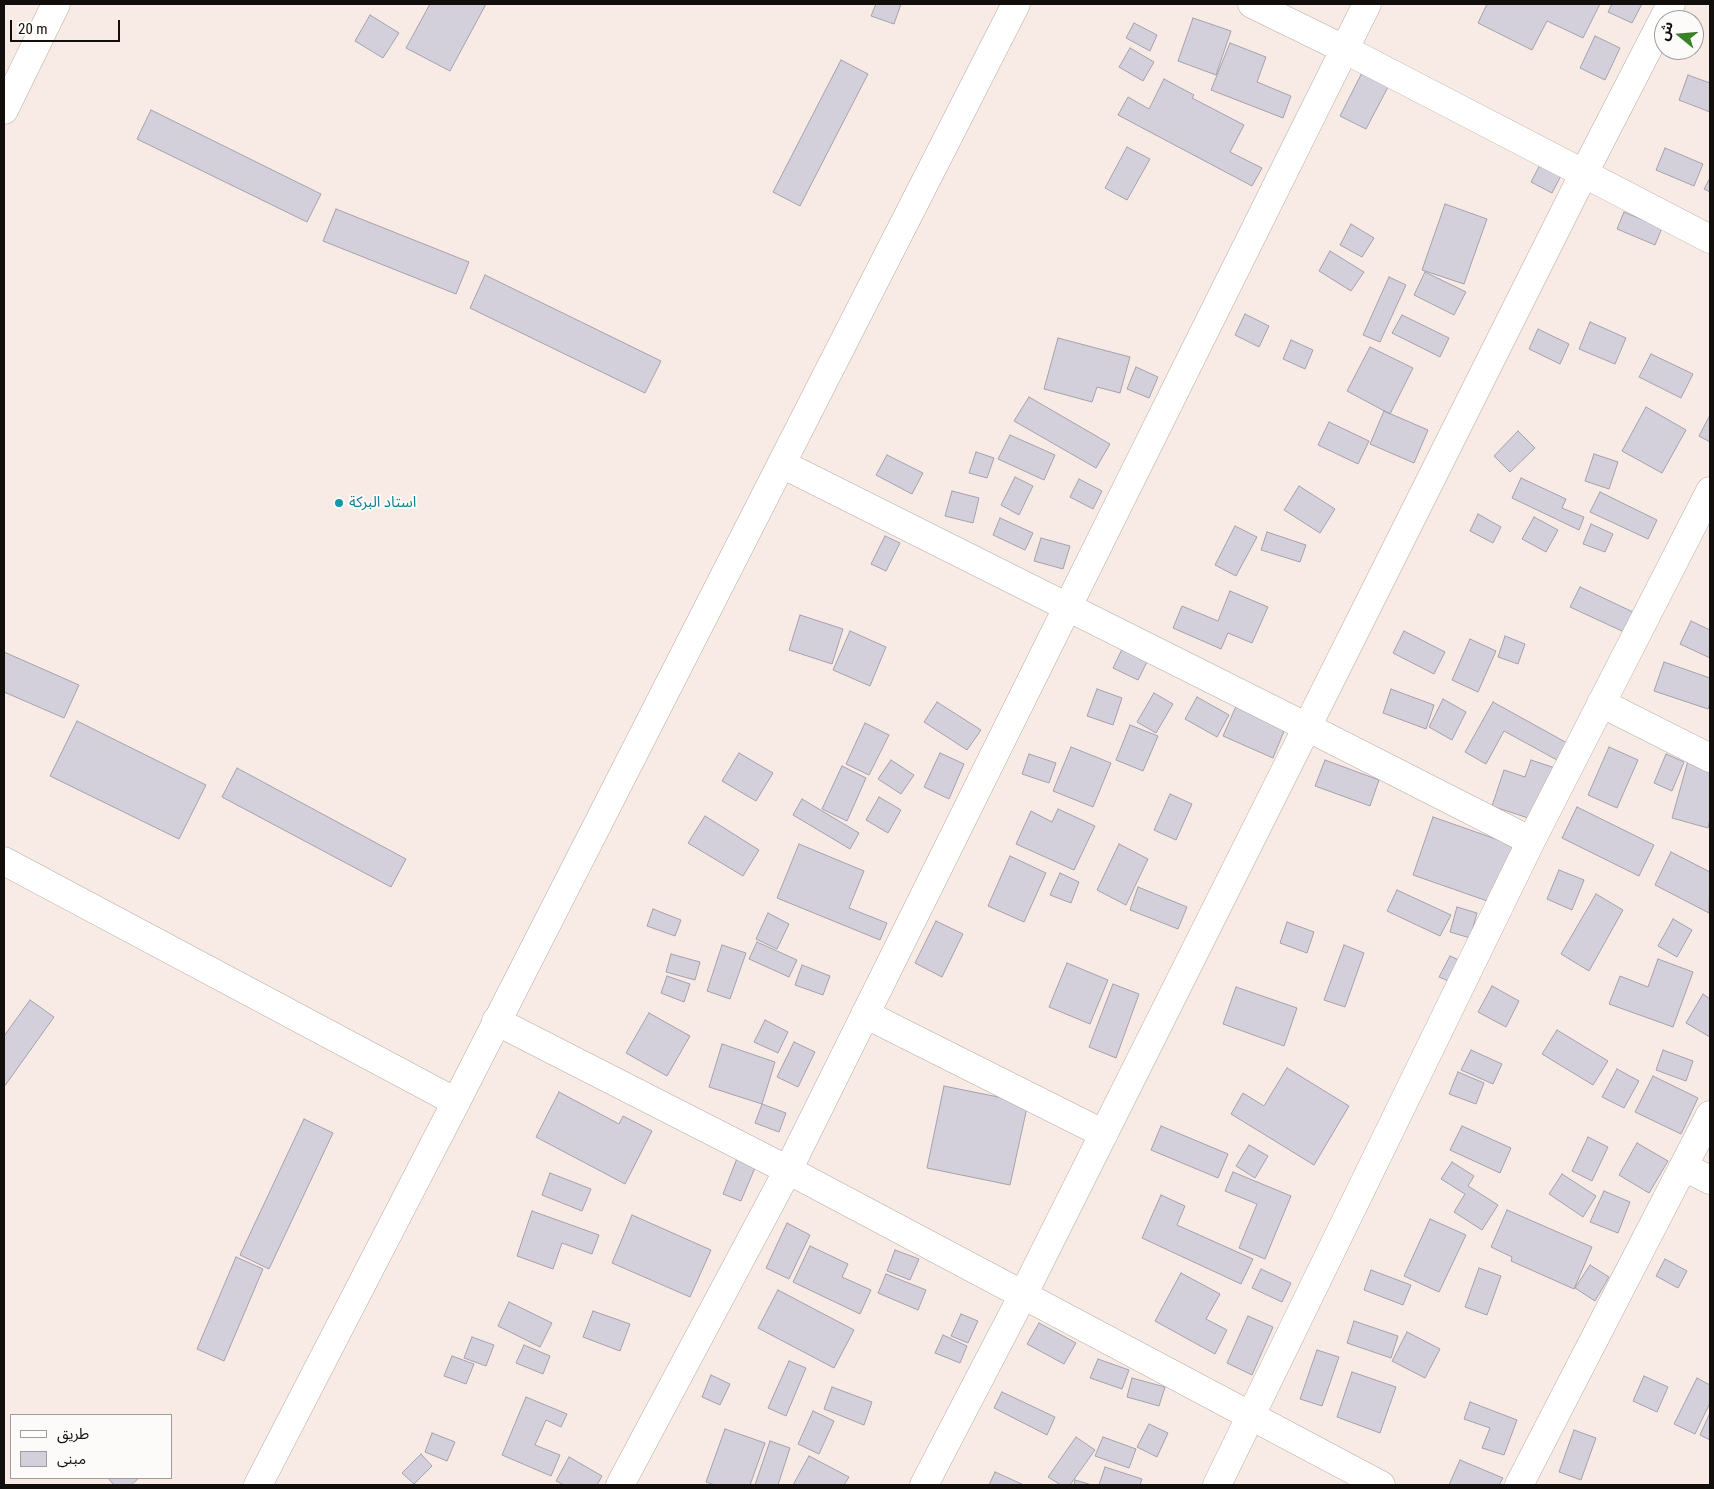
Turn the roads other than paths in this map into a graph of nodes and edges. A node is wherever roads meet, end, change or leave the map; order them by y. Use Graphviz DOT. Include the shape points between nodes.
graph roads {
  1 [pos="56,4"];
  2 [pos="1016,4"];
  3 [pos="1252,4"];
  4 [pos="1367,4"];
  5 [pos="1671,4"];
  6 [pos="1344,49"];
  7 [pos="4,110"];
  8 [pos="1584,173"];
  9 [pos="1710,239"];
  10 [pos="782,464"];
  11 [pos="1710,491"];
  12 [pos="1067,608"];
  13 [pos="1602,703"];
  14 [pos="1307,727"];
  15 [pos="1710,758"];
  16 [pos="1530,841"];
  17 [pos="4,861"];
  18 [pos="865,1014"];
  19 [pos="496,1021"];
  20 [pos="456,1102"];
  21 [pos="1710,1115"];
  22 [pos="1104,1134"];
  23 [pos="1684,1167"];
  24 [pos="788,1170"];
  25 [pos="1710,1180"];
  26 [pos="1023,1296"];
  27 [pos="1251,1417"];
  28 [pos="258,1485"];
  29 [pos="620,1485"];
  30 [pos="924,1485"];
  31 [pos="1217,1485"];
  32 [pos="1381,1485"];
  33 [pos="1520,1485"];
  1 -- 7 [label="street"];
  2 -- 10 [label="street"];
  3 -- 6 [label="street"];
  4 -- 6 [label="street"];
  5 -- 8 [label="street"];
  6 -- 8 [label="street"];
  6 -- 12 [label="street"];
  8 -- 9 [label="street"];
  8 -- 14 [label="street"];
  10 -- 12 [label="street"];
  10 -- 19 [label="street"];
  11 -- 13 [label="street"];
  12 -- 14 [label="street"];
  12 -- 18 [label="street"];
  13 -- 15 [label="street"];
  13 -- 16 [label="street"];
  14 -- 16 [label="street"];
  14 -- 22 [label="street"];
  16 -- 27 [label="street"];
  17 -- 20 [label="street"];
  18 -- 22 [label="street"];
  18 -- 24 [label="street"];
  19 -- 20 [label="street"];
  19 -- 24 [label="street"];
  20 -- 28 [label="street"];
  21 -- 23 [label="street"];
  22 -- 26 [label="street"];
  23 -- 25 [label="street"];
  23 -- 33 [label="street"];
  24 -- 26 [label="street"];
  24 -- 29 [label="street"];
  26 -- 27 [label="street"];
  26 -- 30 [label="street"];
  27 -- 31 [label="street"];
  27 -- 32 [label="street"];
}
